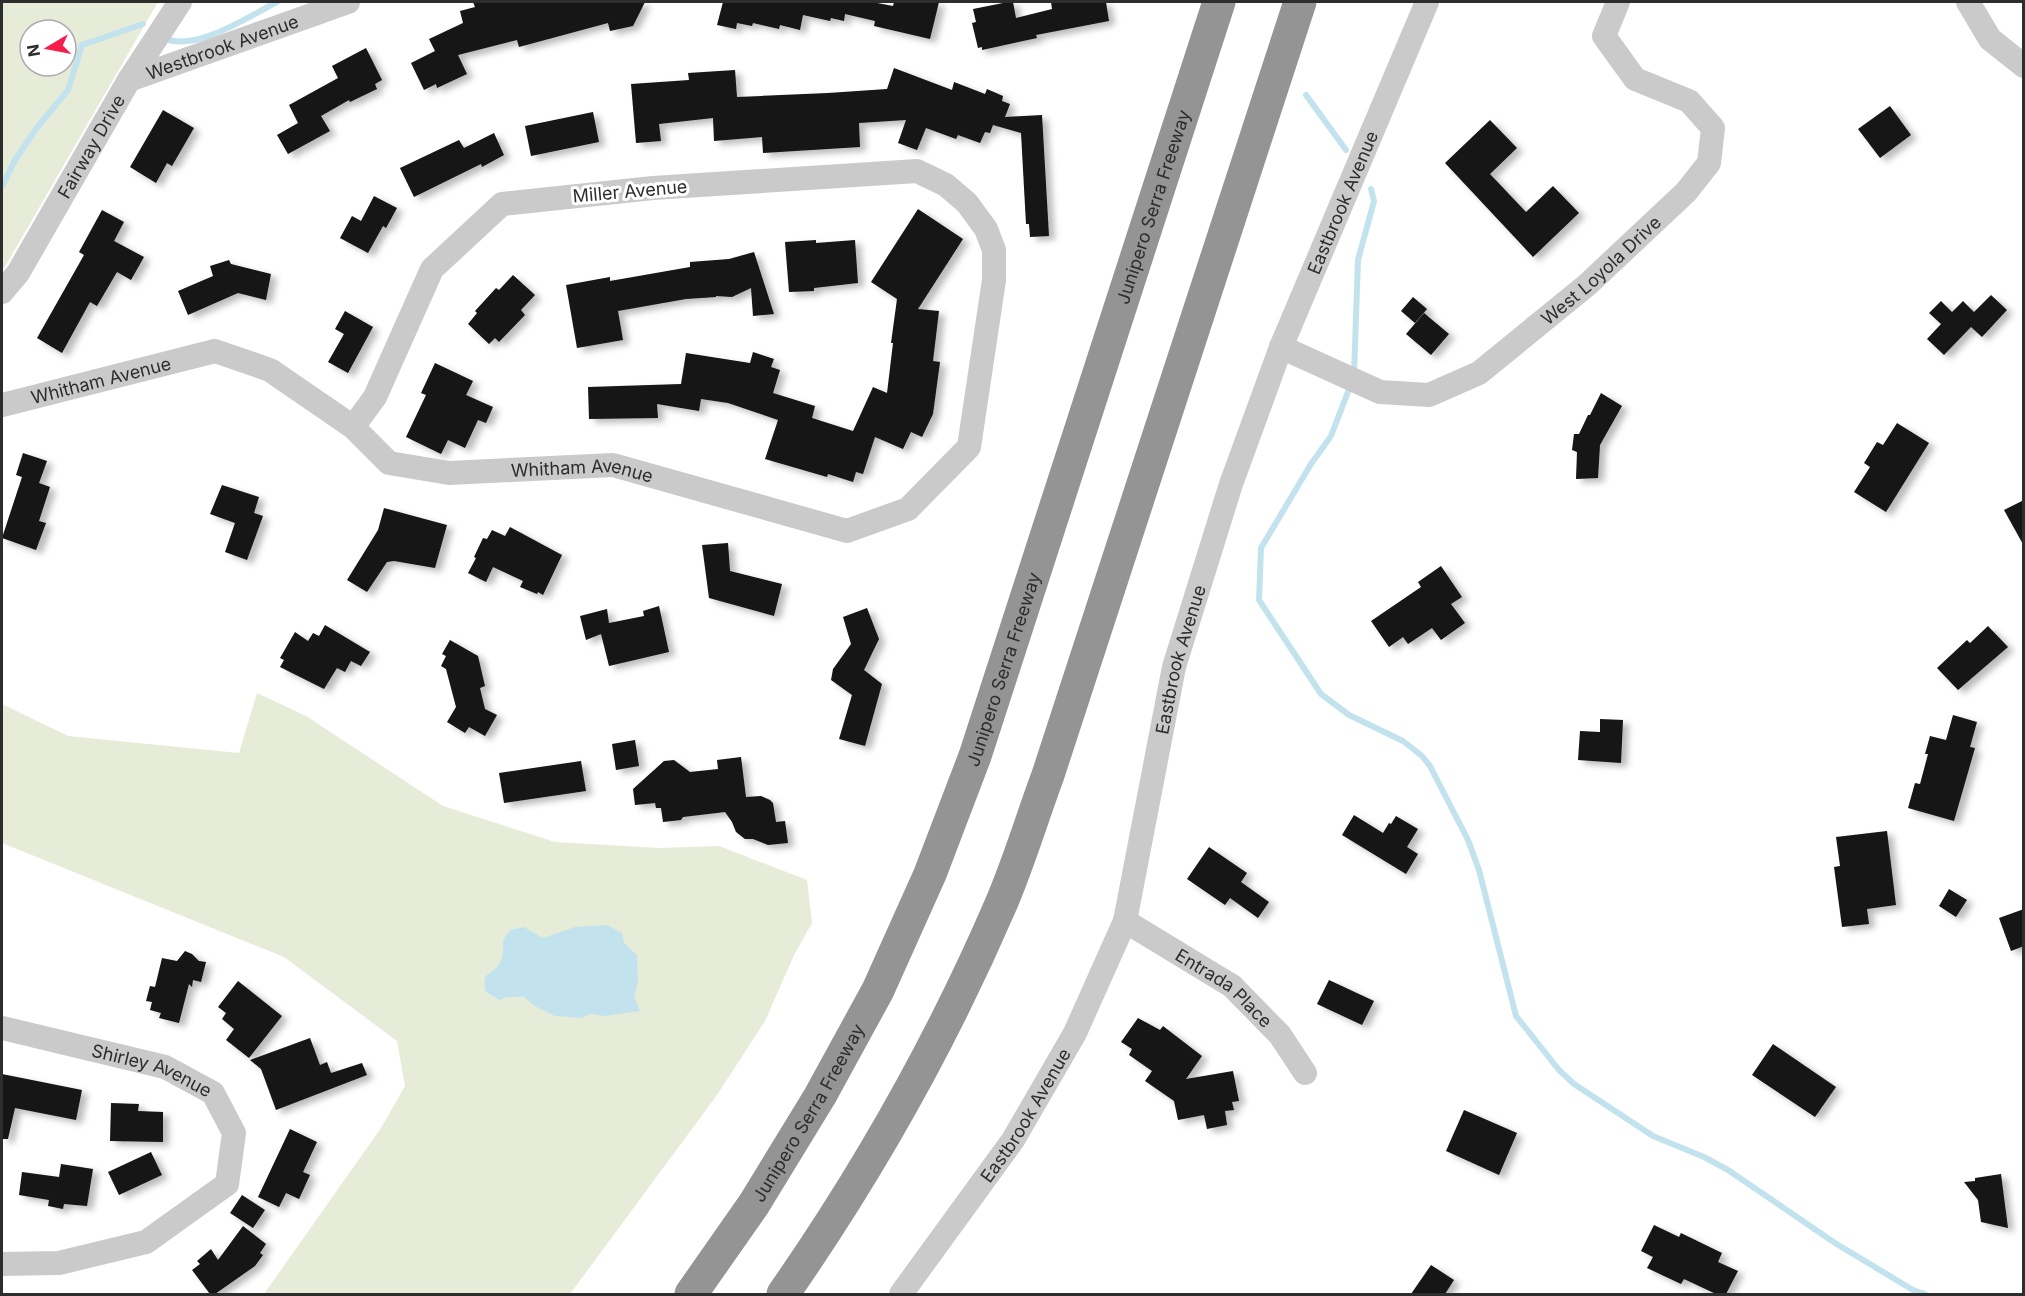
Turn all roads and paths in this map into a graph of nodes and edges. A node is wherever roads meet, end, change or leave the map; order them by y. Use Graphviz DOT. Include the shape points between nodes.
graph roads {
  1 [pos="180,2"];
  2 [pos="348,2"];
  3 [pos="1219,2"];
  4 [pos="1300,2"];
  5 [pos="1426,2"];
  6 [pos="1618,2"];
  7 [pos="1968,2"];
  8 [pos="2024,66"];
  9 [pos="129,80"];
  10 [pos="994,250"];
  11 [pos="2,292"];
  12 [pos="1281,347"];
  13 [pos="2,405"];
  14 [pos="353,427"];
  15 [pos="1125,921"];
  16 [pos="2,1028"];
  17 [pos="1305,1073"];
  18 [pos="2,1264"];
  19 [pos="691,1294"];
  20 [pos="783,1294"];
  21 [pos="901,1294"];
  1 -- 9 [label="street, Fairway Drive"];
  2 -- 9 [label="street, Westbrook Avenue"];
  3 -- 19 [label="highway, Junipero Serra Freeway" via="975,756 930,874 878,990 820,1096 754,1204"];
  4 -- 20 [label="highway" via="1048,775 1002,903 943,1029 883,1138"];
  5 -- 12 [label="street, Eastbrook Avenue"];
  6 -- 12 [label="street, West Loyola Drive" via="1604,36 1635,79 1689,102 1713,128 1710,163 1686,192 1587,285 1479,373 1429,395 1380,392"];
  7 -- 8 [label="street" via="1990,39"];
  9 -- 11 [label="street, Fairway Drive" via="18,273"];
  10 -- 14 [label="street, Miller Avenue" via="986,229 967,203 946,185 917,171 653,188 502,204 432,269 375,397"];
  10 -- 14 [label="street, Whitham Avenue" via="994,279 969,447 908,509 847,531 613,465 448,473 389,463"];
  12 -- 15 [label="street, Eastbrook Avenue" via="1231,484 1174,667"];
  13 -- 14 [label="street, Whitham Avenue" via="215,351 270,370"];
  15 -- 17 [label="street, Entrada Place" via="1232,986 1280,1035"];
  15 -- 21 [label="street, Eastbrook Avenue" via="1075,1033 1013,1140"];
  16 -- 18 [label="street, Shirley Avenue" via="165,1067 213,1094 234,1134 227,1184 146,1242 58,1263"];
}
